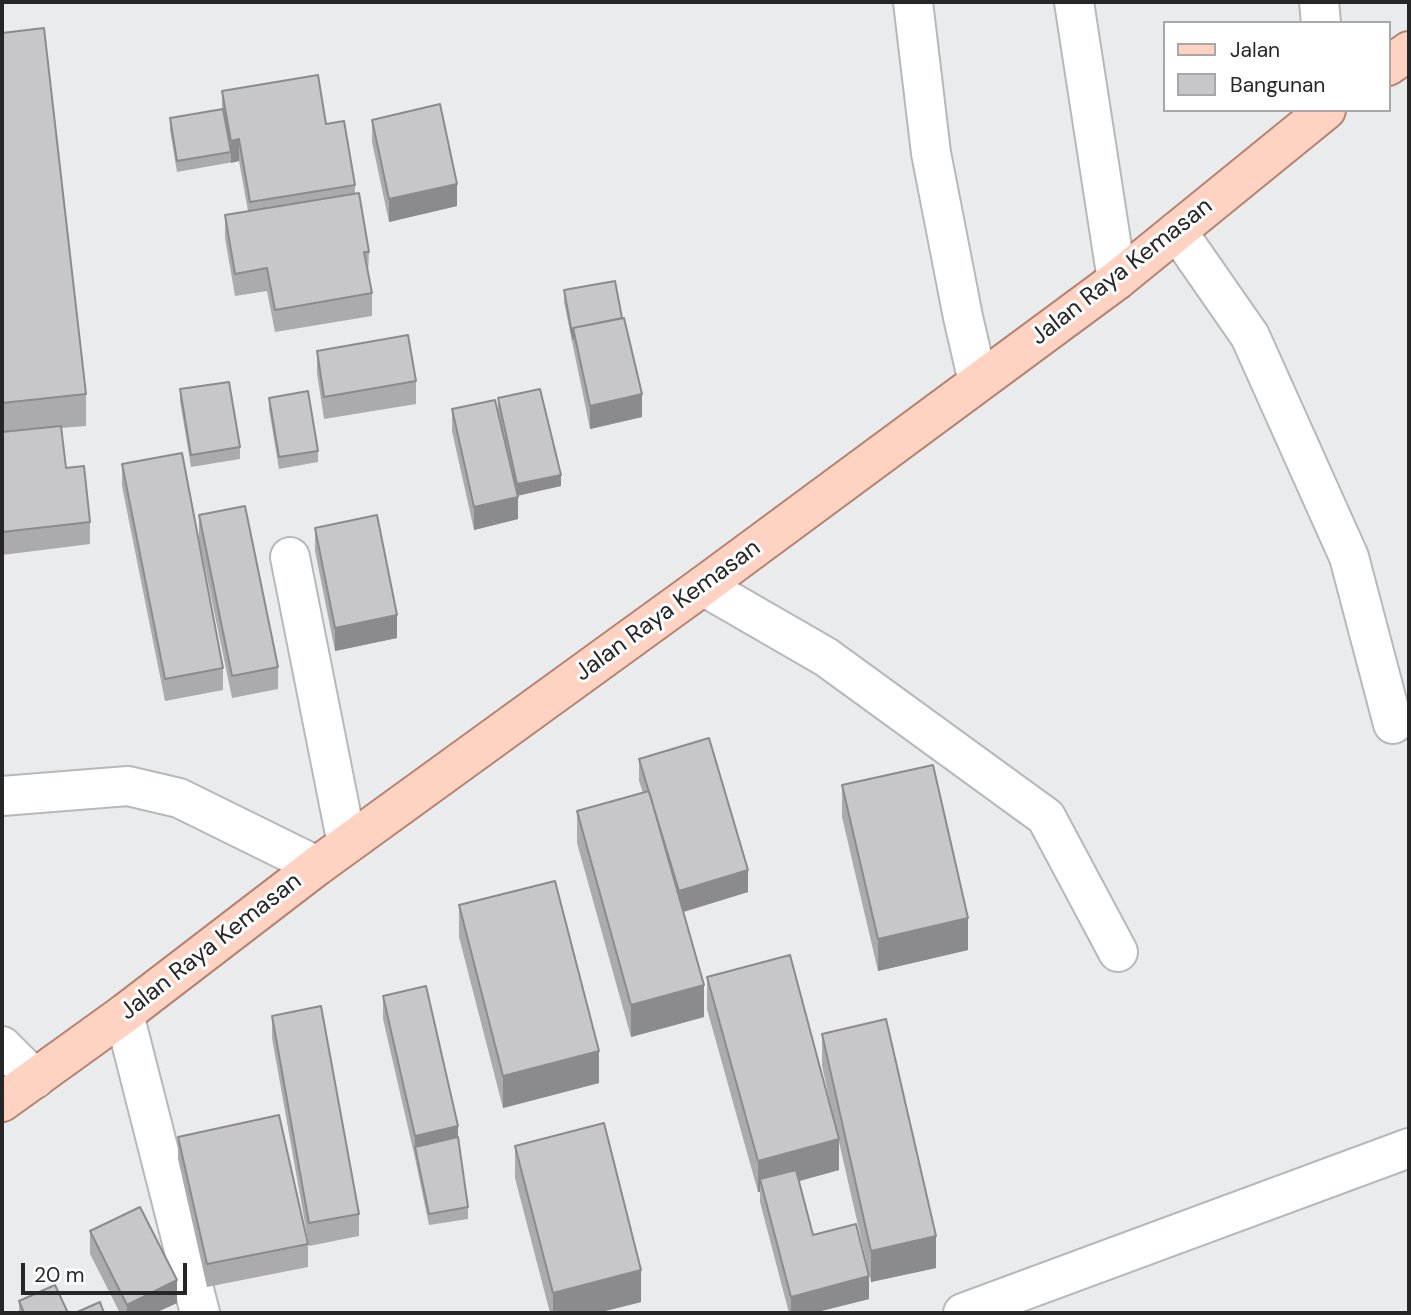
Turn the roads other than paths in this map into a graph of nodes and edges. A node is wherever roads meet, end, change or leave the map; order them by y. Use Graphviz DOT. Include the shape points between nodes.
graph roads {
  1 [pos="914,2"];
  2 [pos="1074,2"];
  3 [pos="1319,2"];
  4 [pos="1321,21"];
  5 [pos="1409,51"];
  6 [pos="1390,65"];
  7 [pos="1324,112"];
  8 [pos="1177,231"];
  9 [pos="1117,280"];
  10 [pos="978,382"];
  11 [pos="290,557"];
  12 [pos="703,586"];
  13 [pos="1393,724"];
  14 [pos="2,796"];
  15 [pos="332,855"];
  16 [pos="1118,952"];
  17 [pos="124,1014"];
  18 [pos="2,1046"];
  19 [pos="35,1079"];
  20 [pos="2,1102"];
  21 [pos="1409,1148"];
  22 [pos="200,1313"];
  23 [pos="963,1313"];
  1 -- 10 [label="street" via="931,153"];
  2 -- 9 [label="street"];
  3 -- 4 [label="street"];
  5 -- 6 [label="main road"];
  7 -- 8 [label="main road, Jalan Raya Kemasan"];
  8 -- 9 [label="main road, Jalan Raya Kemasan"];
  8 -- 13 [label="street" via="1250,336 1349,557"];
  9 -- 10 [label="main road, Jalan Raya Kemasan"];
  10 -- 12 [label="main road, Jalan Raya Kemasan"];
  11 -- 15 [label="street"];
  12 -- 15 [label="main road, Jalan Raya Kemasan"];
  12 -- 16 [label="street" via="826,657 1046,817"];
  14 -- 15 [label="street" via="128,786 179,798"];
  15 -- 17 [label="main road, Jalan Raya Kemasan"];
  17 -- 19 [label="main road, Jalan Raya Kemasan"];
  17 -- 22 [label="street"];
  18 -- 19 [label="street"];
  19 -- 20 [label="main road, Jalan Raya Kemasan"];
  21 -- 23 [label="street"];
}
